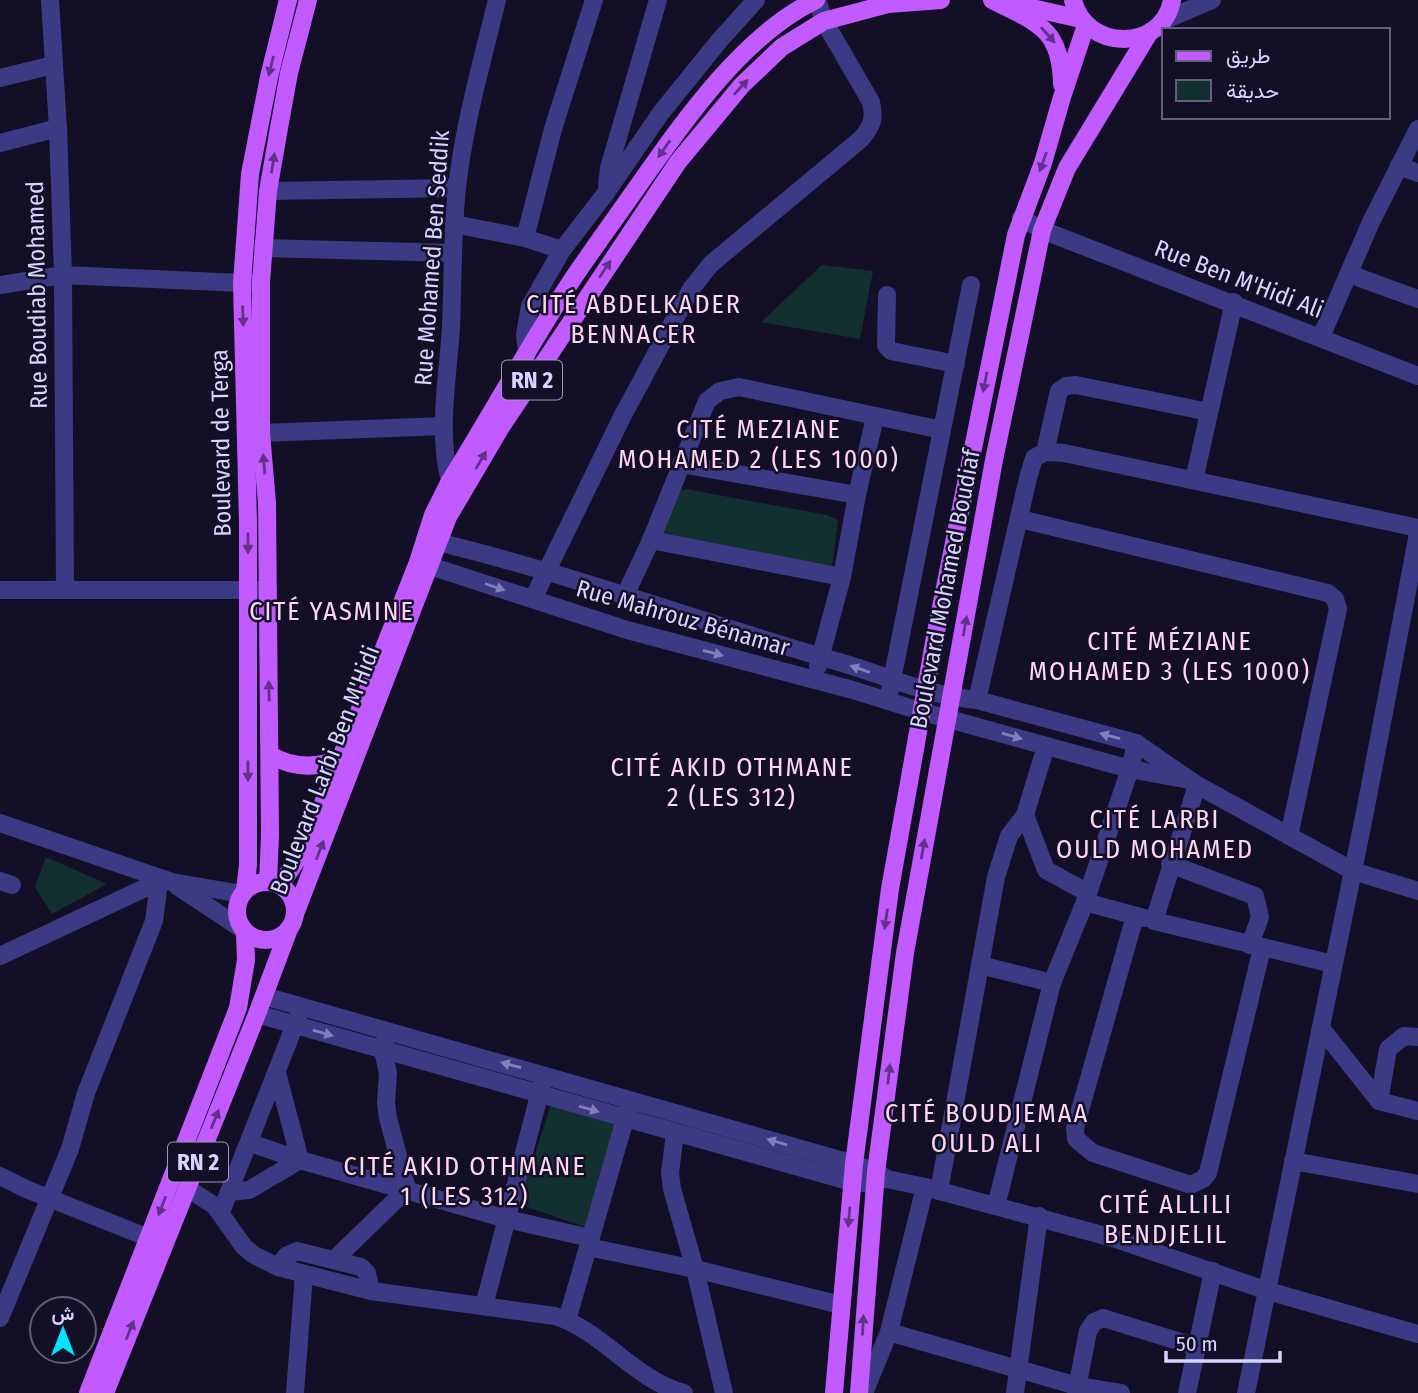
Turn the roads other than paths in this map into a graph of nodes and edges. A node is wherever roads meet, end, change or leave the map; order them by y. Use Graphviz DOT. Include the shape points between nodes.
graph roads {
  1 [pos="50,0"];
  2 [pos="288,0"];
  3 [pos="308,0"];
  4 [pos="497,0"];
  5 [pos="594,0"];
  6 [pos="658,0"];
  7 [pos="756,0"];
  8 [pos="817,0"];
  9 [pos="940,0"];
  10 [pos="983,0"];
  11 [pos="992,0"];
  12 [pos="1073,0"];
  13 [pos="1212,0"];
  14 [pos="1166,12"];
  15 [pos="824,21"];
  16 [pos="1084,22"];
  17 [pos="53,65"];
  18 [pos="0,78"];
  19 [pos="1062,97"];
  20 [pos="58,128"];
  21 [pos="1418,129"];
  22 [pos="0,143"];
  23 [pos="1399,166"];
  24 [pos="1418,173"];
  25 [pos="457,188"];
  26 [pos="268,191"];
  27 [pos="606,193"];
  28 [pos="1021,218"];
  29 [pos="454,224"];
  30 [pos="1042,230"];
  31 [pos="525,238"];
  32 [pos="263,248"];
  33 [pos="562,250"];
  34 [pos="453,253"];
  35 [pos="1349,274"];
  36 [pos="63,275"];
  37 [pos="261,282"];
  38 [pos="242,283"];
  39 [pos="0,285"];
  40 [pos="971,285"];
  41 [pos="887,295"];
  42 [pos="1418,299"];
  43 [pos="1234,303"];
  44 [pos="1321,337"];
  45 [pos="527,354"];
  46 [pos="956,364"];
  47 [pos="1418,376"];
  48 [pos="1209,412"];
  49 [pos="875,417"];
  50 [pos="444,426"];
  51 [pos="942,430"];
  52 [pos="261,433"];
  53 [pos="1045,452"];
  54 [pos="681,464"];
  55 [pos="1194,480"];
  56 [pos="457,485"];
  57 [pos="857,495"];
  58 [pos="1020,519"];
  59 [pos="1418,528"];
  60 [pos="1418,534"];
  61 [pos="651,540"];
  62 [pos="432,541"];
  63 [pos="424,564"];
  64 [pos="545,573"];
  65 [pos="842,577"];
  66 [pos="629,587"];
  67 [pos="0,590"];
  68 [pos="65,590"];
  69 [pos="248,590"];
  70 [pos="268,590"];
  71 [pos="533,599"];
  72 [pos="820,657"];
  73 [pos="814,680"];
  74 [pos="893,680"];
  75 [pos="925,691"];
  76 [pos="950,698"];
  77 [pos="977,700"];
  78 [pos="886,701"];
  79 [pos="923,712"];
  80 [pos="946,718"];
  81 [pos="1136,743"];
  82 [pos="1046,746"];
  83 [pos="270,755"];
  84 [pos="341,758"];
  85 [pos="1130,769"];
  86 [pos="1194,783"];
  87 [pos="1025,814"];
  88 [pos="0,823"];
  89 [pos="1289,836"];
  90 [pos="1170,864"];
  91 [pos="1353,871"];
  92 [pos="165,881"];
  93 [pos="274,883"];
  94 [pos="1418,891"];
  95 [pos="243,892"];
  96 [pos="1087,897"];
  97 [pos="1135,916"];
  98 [pos="1154,921"];
  99 [pos="292,922"];
  100 [pos="244,930"];
  101 [pos="1256,947"];
  102 [pos="0,956"];
  103 [pos="1333,964"];
  104 [pos="980,965"];
  105 [pos="1052,983"];
  106 [pos="264,996"];
  107 [pos="301,1007"];
  108 [pos="238,1008"];
  109 [pos="257,1014"];
  110 [pos="295,1025"];
  111 [pos="1321,1028"];
  112 [pos="388,1031"];
  113 [pos="410,1037"];
  114 [pos="1418,1037"];
  115 [pos="383,1051"];
  116 [pos="404,1057"];
  117 [pos="276,1073"];
  118 [pos="388,1073"];
  119 [pos="545,1074"];
  120 [pos="540,1094"];
  121 [pos="630,1099"];
  122 [pos="1379,1101"];
  123 [pos="1418,1111"];
  124 [pos="625,1119"];
  125 [pos="675,1133"];
  126 [pos="250,1143"];
  127 [pos="822,1155"];
  128 [pos="300,1160"];
  129 [pos="1293,1161"];
  130 [pos="854,1164"];
  131 [pos="818,1173"];
  132 [pos="0,1176"];
  133 [pos="879,1178"];
  134 [pos="852,1182"];
  135 [pos="1418,1184"];
  136 [pos="187,1188"];
  137 [pos="407,1189"];
  138 [pos="932,1189"];
  139 [pos="230,1192"];
  140 [pos="49,1198"];
  141 [pos="996,1206"];
  142 [pos="221,1212"];
  143 [pos="1039,1216"];
  144 [pos="507,1219"];
  145 [pos="149,1238"];
  146 [pos="589,1242"];
  147 [pos="334,1260"];
  148 [pos="278,1268"];
  149 [pos="695,1269"];
  150 [pos="1213,1271"];
  151 [pos="304,1275"];
  152 [pos="371,1291"];
  153 [pos="1268,1291"];
  154 [pos="841,1305"];
  155 [pos="484,1306"];
  156 [pos="0,1318"];
  157 [pos="567,1320"];
  158 [pos="888,1332"];
  159 [pos="1418,1334"];
  160 [pos="1197,1348"];
  161 [pos="1018,1367"];
  162 [pos="1077,1389"];
  163 [pos="678,1392"];
  164 [pos="88,1393"];
  165 [pos="105,1393"];
  166 [pos="295,1393"];
  167 [pos="724,1393"];
  168 [pos="834,1393"];
  169 [pos="862,1393"];
  170 [pos="1015,1393"];
  171 [pos="1121,1393"];
  172 [pos="1187,1393"];
  173 [pos="1246,1393"];
  1 -- 17 [label="street, Rue Boudiab Mohamed"];
  2 -- 38 [label="main road, Boulevard de Terga, one-way" via="250,174"];
  26 -- 3 [label="main road, Boulevard de Terga, one-way" via="289,73"];
  4 -- 25 [label="street, Rue Mohamed Ben Seddik" via="466,128"];
  5 -- 31 [label="street" via="552,129"];
  6 -- 27 [label="street" via="609,168"];
  7 -- 27 [label="street" via="660,114"];
  8 -- 15 [label="street"];
  8 -- 45 [label="main road, Boulevard Larbi Ben M'Hidi / RN 2, one-way" via="795,10 751,48 682,124"];
  9 -- 15 [label="main road, Boulevard Larbi Ben M'Hidi / RN 2" via="888,4"];
  10 -- 11 [label="main road"];
  11 -- 16 [label="main road"];
  11 -- 19 [label="main road, one-way" via="1051,36 1060,57"];
  12 -- 16 [label="main road"];
  13 -- 14 [label="street"];
  14 -- 16 [label="main road" via="1123,40 1097,34"];
  14 -- 30 [label="main road, Boulevard Mohamed Boudiaf" via="1066,168"];
  56 -- 15 [label="main road, Boulevard Larbi Ben M'Hidi / RN 2, one-way" via="678,162 742,85 782,47"];
  15 -- 64 [label="street" via="871,102 872,127 710,264 691,289"];
  16 -- 19 [label="main road, Boulevard Mohamed Boudiaf"];
  17 -- 18 [label="street"];
  17 -- 20 [label="street, Rue Boudiab Mohamed"];
  19 -- 28 [label="main road, Boulevard Mohamed Boudiaf, one-way"];
  20 -- 22 [label="street"];
  20 -- 36 [label="street, Rue Boudiab Mohamed"];
  21 -- 23 [label="street"];
  23 -- 24 [label="street"];
  23 -- 35 [label="street"];
  25 -- 26 [label="street"];
  25 -- 29 [label="street, Rue Mohamed Ben Seddik"];
  26 -- 32 [label="main road, Boulevard de Terga"];
  27 -- 33 [label="street"];
  28 -- 30 [label="street, Rue Ben M'Hidi Ali"];
  28 -- 75 [label="main road, Boulevard Mohamed Boudiaf, one-way"];
  29 -- 31 [label="street"];
  29 -- 34 [label="street, Rue Mohamed Ben Seddik"];
  30 -- 43 [label="street, Rue Ben M'Hidi Ali"];
  76 -- 30 [label="main road, Boulevard Mohamed Boudiaf, one-way"];
  31 -- 33 [label="street"];
  32 -- 34 [label="street"];
  32 -- 37 [label="main road, Boulevard de Terga"];
  33 -- 45 [label="street" via="530,306"];
  34 -- 50 [label="street, Rue Mohamed Ben Seddik"];
  35 -- 42 [label="street"];
  35 -- 44 [label="street"];
  36 -- 38 [label="street"];
  36 -- 39 [label="street"];
  36 -- 68 [label="street, Rue Boudiab Mohamed"];
  37 -- 38 [label="street"];
  37 -- 52 [label="main road, Boulevard de Terga"];
  38 -- 69 [label="main road, Boulevard de Terga, one-way"];
  40 -- 46 [label="street"];
  41 -- 46 [label="street" via="886,345 891,351"];
  43 -- 44 [label="street, Rue Ben M'Hidi Ali"];
  43 -- 48 [label="street"];
  44 -- 47 [label="street, Rue Ben M'Hidi Ali"];
  45 -- 56 [label="main road, Boulevard Larbi Ben M'Hidi / RN 2"];
  46 -- 51 [label="street"];
  48 -- 53 [label="street" via="1066,386 1059,391"];
  48 -- 55 [label="street"];
  49 -- 51 [label="street"];
  49 -- 54 [label="street" via="739,387 720,391 707,401"];
  49 -- 57 [label="street"];
  50 -- 52 [label="street"];
  50 -- 56 [label="street, Rue Mohamed Ben Seddik" via="445,453"];
  51 -- 74 [label="street"];
  70 -- 52 [label="main road, Boulevard de Terga, one-way"];
  53 -- 55 [label="street"];
  53 -- 58 [label="street" via="1034,458"];
  54 -- 57 [label="street"];
  54 -- 61 [label="street"];
  55 -- 59 [label="street"];
  56 -- 62 [label="main road, Boulevard Larbi Ben M'Hidi / RN 2" via="448,517"];
  57 -- 65 [label="street"];
  58 -- 77 [label="street"];
  58 -- 89 [label="street" via="1328,593 1335,599 1338,609"];
  60 -- 91 [label="street"];
  61 -- 65 [label="street"];
  61 -- 66 [label="street"];
  62 -- 63 [label="main road, Boulevard Larbi Ben M'Hidi / RN 2"];
  62 -- 64 [label="street, Rue Mahrouz Bénamar"];
  63 -- 71 [label="street, Rue Mahrouz Bénamar, one-way"];
  63 -- 84 [label="main road, Boulevard Larbi Ben M'Hidi / RN 2"];
  99 -- 63 [label="main road, Boulevard Larbi Ben M'Hidi / RN 2, one-way"];
  64 -- 71 [label="street"];
  64 -- 72 [label="street, Rue Mahrouz Bénamar"];
  65 -- 72 [label="street"];
  67 -- 68 [label="street"];
  68 -- 69 [label="street"];
  69 -- 70 [label="street"];
  69 -- 95 [label="main road, Boulevard de Terga, one-way" via="248,865"];
  83 -- 70 [label="main road, Boulevard de Terga, one-way"];
  71 -- 73 [label="street, Rue Mahrouz Bénamar, one-way" via="627,630"];
  72 -- 73 [label="street"];
  74 -- 72 [label="street, Rue Mahrouz Bénamar, one-way"];
  73 -- 78 [label="street, Rue Mahrouz Bénamar"];
  74 -- 75 [label="street, Rue Mahrouz Bénamar"];
  74 -- 78 [label="street"];
  75 -- 76 [label="street, Rue Mahrouz Bénamar"];
  75 -- 79 [label="main road, Boulevard Mohamed Boudiaf"];
  76 -- 77 [label="street, Rue Mahrouz Bénamar"];
  76 -- 80 [label="main road, Boulevard Mohamed Boudiaf"];
  81 -- 77 [label="street, Rue Mahrouz Bénamar, one-way"];
  78 -- 79 [label="street, Rue Mahrouz Bénamar"];
  79 -- 80 [label="street, Rue Mahrouz Bénamar"];
  79 -- 130 [label="main road, Boulevard Mohamed Boudiaf, one-way" via="890,889"];
  80 -- 82 [label="street, Rue Mahrouz Bénamar, one-way"];
  133 -- 80 [label="main road, Boulevard Mohamed Boudiaf, one-way" via="905,953"];
  81 -- 85 [label="street"];
  81 -- 86 [label="street, Rue Mahrouz Bénamar"];
  82 -- 85 [label="street, Rue Mahrouz Bénamar"];
  82 -- 87 [label="street"];
  83 -- 84 [label="main road" via="282,762 316,766"];
  83 -- 93 [label="main road, Boulevard de Terga"];
  84 -- 93 [label="main road, Boulevard Larbi Ben M'Hidi / RN 2" via="297,860"];
  85 -- 86 [label="street, Rue Mahrouz Bénamar"];
  85 -- 96 [label="street"];
  86 -- 89 [label="street"];
  86 -- 90 [label="street"];
  87 -- 96 [label="street" via="1046,870"];
  87 -- 104 [label="street" via="1009,836 996,877"];
  88 -- 92 [label="street"];
  89 -- 91 [label="street"];
  90 -- 98 [label="street"];
  90 -- 101 [label="street" via="1255,895 1260,917"];
  91 -- 94 [label="street"];
  91 -- 103 [label="street"];
  92 -- 95 [label="street"];
  92 -- 100 [label="street"];
  92 -- 102 [label="street"];
  92 -- 140 [label="street"];
  93 -- 95 [label="main road" via="252,885"];
  93 -- 99 [label="main road" via="292,897"];
  95 -- 100 [label="main road" via="237,915"];
  96 -- 97 [label="street"];
  96 -- 105 [label="street"];
  97 -- 98 [label="street"];
  97 -- 101 [label="street" via="1075,1128 1076,1139 1093,1153 1191,1185 1208,1172"];
  98 -- 101 [label="street"];
  99 -- 100 [label="main road" via="272,940 253,938"];
  99 -- 106 [label="main road, Boulevard Larbi Ben M'Hidi / RN 2"];
  100 -- 108 [label="main road, RN 2" via="246,960"];
  101 -- 103 [label="street"];
  103 -- 111 [label="street"];
  104 -- 105 [label="street"];
  104 -- 138 [label="street"];
  105 -- 141 [label="street"];
  106 -- 107 [label="street"];
  106 -- 109 [label="main road, Boulevard Larbi Ben M'Hidi / RN 2"];
  107 -- 110 [label="street"];
  107 -- 112 [label="street"];
  108 -- 109 [label="main road"];
  108 -- 145 [label="main road, RN 2, one-way"];
  109 -- 110 [label="street"];
  136 -- 109 [label="main road, Boulevard Larbi Ben M'Hidi / RN 2, one-way"];
  110 -- 115 [label="street, one-way"];
  110 -- 117 [label="street"];
  111 -- 122 [label="street"];
  111 -- 129 [label="street"];
  112 -- 113 [label="street"];
  112 -- 115 [label="street"];
  113 -- 116 [label="street"];
  119 -- 113 [label="street, one-way"];
  114 -- 122 [label="street" via="1404,1036 1388,1049"];
  115 -- 116 [label="street"];
  115 -- 118 [label="street"];
  116 -- 118 [label="street"];
  116 -- 120 [label="street"];
  117 -- 126 [label="street"];
  117 -- 128 [label="street"];
  118 -- 137 [label="street" via="388,1118"];
  119 -- 120 [label="street"];
  119 -- 121 [label="street"];
  120 -- 124 [label="street, one-way"];
  120 -- 144 [label="street"];
  121 -- 124 [label="street"];
  127 -- 121 [label="street, one-way"];
  122 -- 123 [label="street"];
  124 -- 125 [label="street"];
  124 -- 146 [label="street"];
  125 -- 131 [label="street"];
  125 -- 149 [label="street" via="670,1181"];
  126 -- 128 [label="street"];
  126 -- 139 [label="street"];
  127 -- 130 [label="street"];
  127 -- 131 [label="street"];
  128 -- 137 [label="street"];
  128 -- 139 [label="street" via="249,1190"];
  129 -- 135 [label="street"];
  129 -- 153 [label="street"];
  130 -- 133 [label="street"];
  130 -- 134 [label="main road, Boulevard Mohamed Boudiaf"];
  131 -- 134 [label="street"];
  132 -- 140 [label="street"];
  133 -- 134 [label="street"];
  133 -- 138 [label="street"];
  169 -- 133 [label="main road, Boulevard Mohamed Boudiaf, one-way"];
  134 -- 154 [label="main road, Boulevard Mohamed Boudiaf, one-way"];
  136 -- 142 [label="street"];
  165 -- 136 [label="main road, Boulevard Larbi Ben M'Hidi / RN 2, one-way"];
  137 -- 144 [label="street"];
  137 -- 147 [label="street"];
  138 -- 141 [label="street"];
  138 -- 158 [label="street"];
  139 -- 142 [label="street"];
  140 -- 145 [label="street"];
  140 -- 156 [label="street"];
  141 -- 143 [label="street"];
  142 -- 148 [label="street" via="244,1247"];
  143 -- 150 [label="street"];
  143 -- 161 [label="street"];
  144 -- 146 [label="street"];
  144 -- 155 [label="street"];
  145 -- 164 [label="main road, RN 2"];
  146 -- 149 [label="street"];
  146 -- 157 [label="street"];
  147 -- 148 [label="street" via="293,1252"];
  147 -- 152 [label="street" via="364,1269"];
  148 -- 151 [label="street"];
  149 -- 154 [label="street"];
  149 -- 167 [label="street"];
  150 -- 153 [label="street"];
  150 -- 160 [label="street"];
  151 -- 152 [label="street"];
  151 -- 166 [label="street"];
  152 -- 155 [label="street"];
  153 -- 159 [label="street"];
  153 -- 173 [label="street"];
  154 -- 168 [label="main road, Boulevard Mohamed Boudiaf"];
  155 -- 157 [label="street"];
  157 -- 163 [label="street"];
  158 -- 161 [label="street"];
  158 -- 169 [label="street"];
  160 -- 162 [label="street" via="1103,1318 1088,1331"];
  160 -- 172 [label="street"];
  161 -- 162 [label="street"];
  161 -- 170 [label="street"];
  162 -- 171 [label="street"];
}
